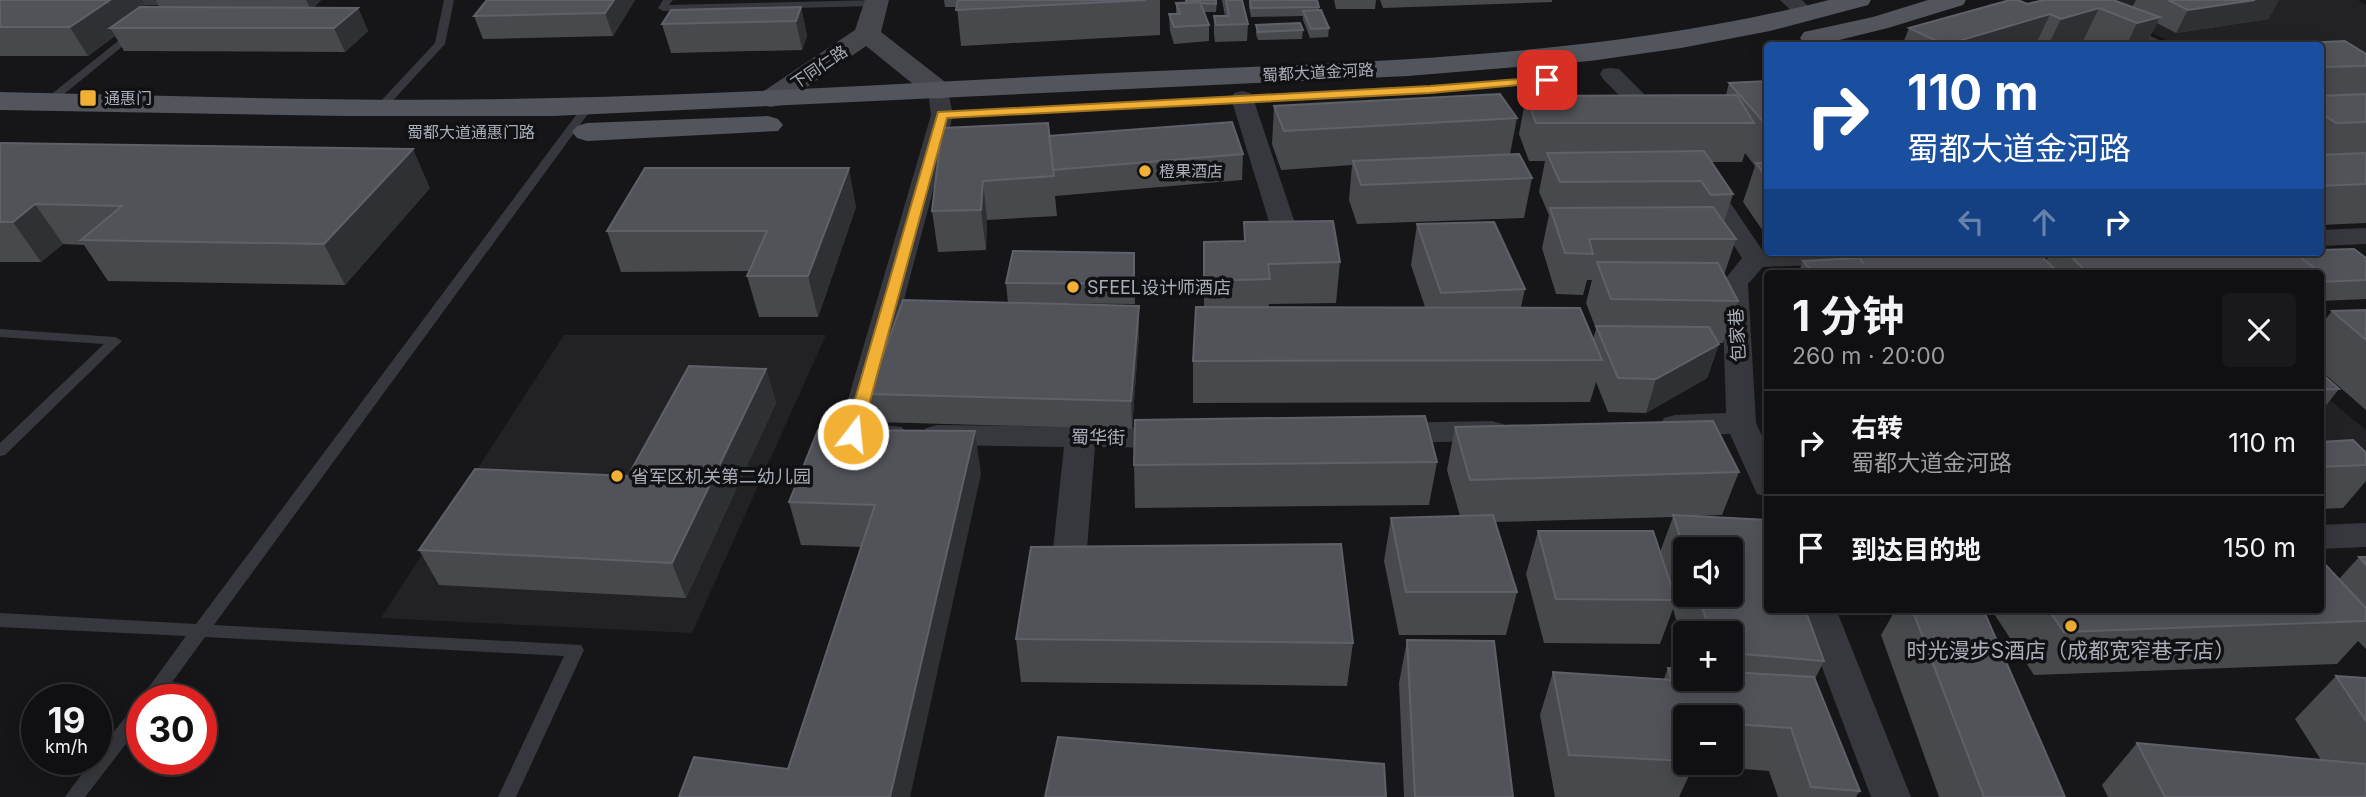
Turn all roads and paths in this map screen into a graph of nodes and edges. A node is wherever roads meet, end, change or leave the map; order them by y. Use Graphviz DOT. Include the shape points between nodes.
graph roads {
  1 [pos="449,0"];
  2 [pos="668,0"];
  3 [pos="1859,0"];
  4 [pos="1954,0"];
  5 [pos="2051,0"];
  6 [pos="163,1"];
  7 [pos="877,2"];
  8 [pos="121,3"];
  9 [pos="1798,8"];
  10 [pos="867,34"];
  11 [pos="1791,42"];
  12 [pos="2148,42"];
  13 [pos="1764,48"];
  14 [pos="1611,74"];
  15 [pos="1242,98"];
  16 [pos="0,101"];
  17 [pos="48,102"];
  18 [pos="941,103"];
  19 [pos="589,105"];
  20 [pos="382,106"];
  21 [pos="766,112"];
  22 [pos="0,124"];
  23 [pos="1667,130"];
  24 [pos="572,132"];
  25 [pos="1692,163"];
  26 [pos="2366,236"];
  27 [pos="2324,238"];
  28 [pos="1287,239"];
  29 [pos="1833,256"];
  30 [pos="1755,259"];
  31 [pos="0,332"];
  32 [pos="1741,423"];
  33 [pos="1644,426"];
  34 [pos="1519,430"];
  35 [pos="1366,434"];
  36 [pos="1080,437"];
  37 [pos="1199,439"];
  38 [pos="0,451"];
  39 [pos="1764,477"];
  40 [pos="2366,535"];
  41 [pos="2324,537"];
  42 [pos="1070,549"];
  43 [pos="1820,613"];
  44 [pos="0,620"];
  45 [pos="202,631"];
  46 [pos="161,684"];
  47 [pos="126,730"];
  48 [pos="74,797"];
  49 [pos="507,797"];
  50 [pos="1891,797"];
  1 -- 20 [label="lane" via="440,44"];
  2 -- 7 [label="lane" via="663,8"];
  3 -- 9 [label="main road, 蜀都大道金河路"];
  4 -- 11 [label="main road" via="1879,23"];
  5 -- 12 [label="street"];
  6 -- 8 [label="lane"];
  6 -- 17 [label="lane"];
  7 -- 10 [label="street"];
  9 -- 18 [label="main road, 蜀都大道金河路" via="1672,43 1464,64"];
  10 -- 18 [label="street"];
  10 -- 21 [label="street, 下同仁路"];
  13 -- 14 [label="main road, 蜀都大道金河路"];
  14 -- 15 [label="main road, 蜀都大道金河路"];
  14 -- 23 [label="street"];
  15 -- 18 [label="main road, 蜀都大道金河路"];
  15 -- 28 [label="street"];
  16 -- 17 [label="main road, 蜀都大道通惠门路"];
  17 -- 20 [label="main road, 蜀都大道通惠门路"];
  18 -- 21 [label="main road, 蜀都大道通惠门路"];
  18 -- 36 [label="street, 蜀华街" via="853,434"];
  19 -- 20 [label="main road, 蜀都大道通惠门路"];
  19 -- 21 [label="main road, 蜀都大道通惠门路"];
  19 -- 24 [label="lane"];
  21 -- 24 [label="main road, 蜀都大道通惠门路"];
  22 -- 24 [label="main road, 蜀都大道通惠门路"];
  24 -- 45 [label="lane"];
  25 -- 30 [label="street"];
  26 -- 27 [label="street"];
  29 -- 30 [label="street"];
  30 -- 32 [label="street, 包家巷" via="1735,284"];
  31 -- 38 [label="lane" via="115,341"];
  32 -- 33 [label="street"];
  32 -- 39 [label="street, 包家巷"];
  34 -- 35 [label="street"];
  36 -- 37 [label="street, 蜀华街"];
  36 -- 42 [label="street"];
  40 -- 41 [label="street"];
  43 -- 50 [label="street"];
  44 -- 45 [label="lane"];
  45 -- 46 [label="lane"];
  45 -- 49 [label="lane" via="575,650"];
  47 -- 48 [label="lane"];
}
